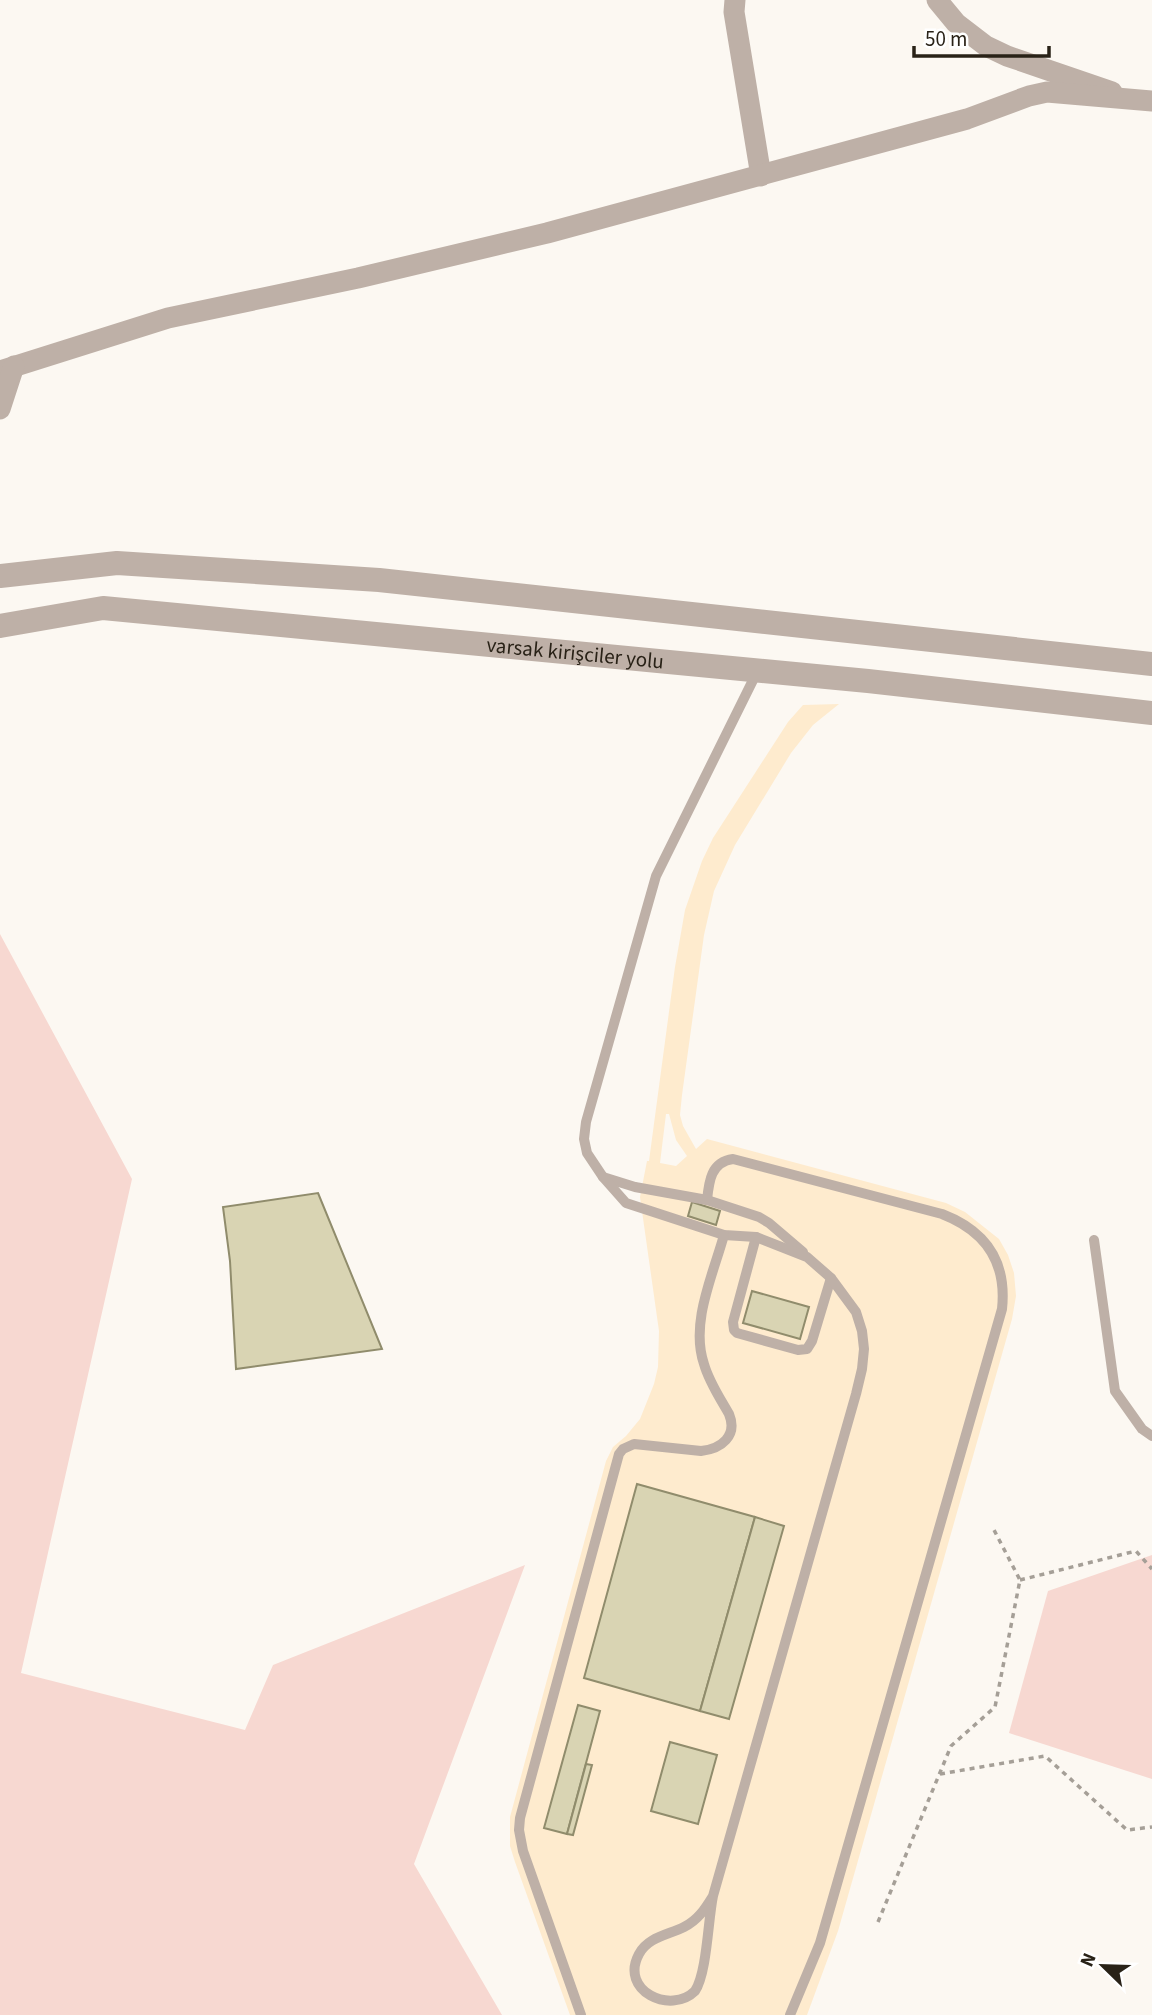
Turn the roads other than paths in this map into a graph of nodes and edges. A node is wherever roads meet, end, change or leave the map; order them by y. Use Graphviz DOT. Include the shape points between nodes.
graph roads {
  1 [pos="736,0"];
  2 [pos="937,0"];
  3 [pos="1130,99"];
  4 [pos="1152,101"];
  5 [pos="761,176"];
  6 [pos="7,369"];
  7 [pos="0,409"];
  8 [pos="6,570"];
  9 [pos="0,626"];
  10 [pos="1152,664"];
  11 [pos="758,670"];
  12 [pos="1152,713"];
  13 [pos="603,1177"];
  14 [pos="707,1199"];
  15 [pos="724,1235"];
  16 [pos="756,1237"];
  17 [pos="1094,1240"];
  18 [pos="807,1257"];
  19 [pos="831,1278"];
  20 [pos="1152,1436"];
  21 [pos="713,1896"];
  22 [pos="581,2015"];
  23 [pos="790,2015"];
  1 -- 5 [label="street" via="734,12"];
  2 -- 3 [label="street" via="956,23 986,46"];
  3 -- 4 [label="street"];
  3 -- 5 [label="street" via="1047,92"];
  5 -- 6 [label="street" via="547,233 168,318"];
  6 -- 7 [label="street"];
  8 -- 10 [label="street" via="117,563 379,580"];
  9 -- 11 [label="street, varsak kirişciler yolu" via="103,608"];
  11 -- 12 [label="street, varsak kirişciler yolu"];
  11 -- 13 [label="lane" via="656,876 586,1122 587,1153"];
  13 -- 14 [label="lane"];
  13 -- 15 [label="lane" via="635,1207"];
  14 -- 18 [label="lane" via="769,1223"];
  14 -- 23 [label="lane" via="715,1169 722,1161 733,1159 942,1214 985,1241 997,1263 1004,1293 820,1943"];
  15 -- 16 [label="lane"];
  15 -- 22 [label="lane" via="699,1336 703,1364 729,1414 732,1431 722,1444 709,1450 634,1444 619,1454 520,1818 523,1852"];
  16 -- 18 [label="lane"];
  16 -- 19 [label="lane" via="733,1322 737,1333 807,1349"];
  17 -- 20 [label="lane" via="1115,1391"];
  18 -- 19 [label="lane"];
  19 -- 21 [label="lane" via="856,1312 864,1349 862,1369"];
  21 -- 21 [label="lane" via="695,1990 671,2004 647,1997 635,1982 640,1951 654,1939 695,1920"];
}
